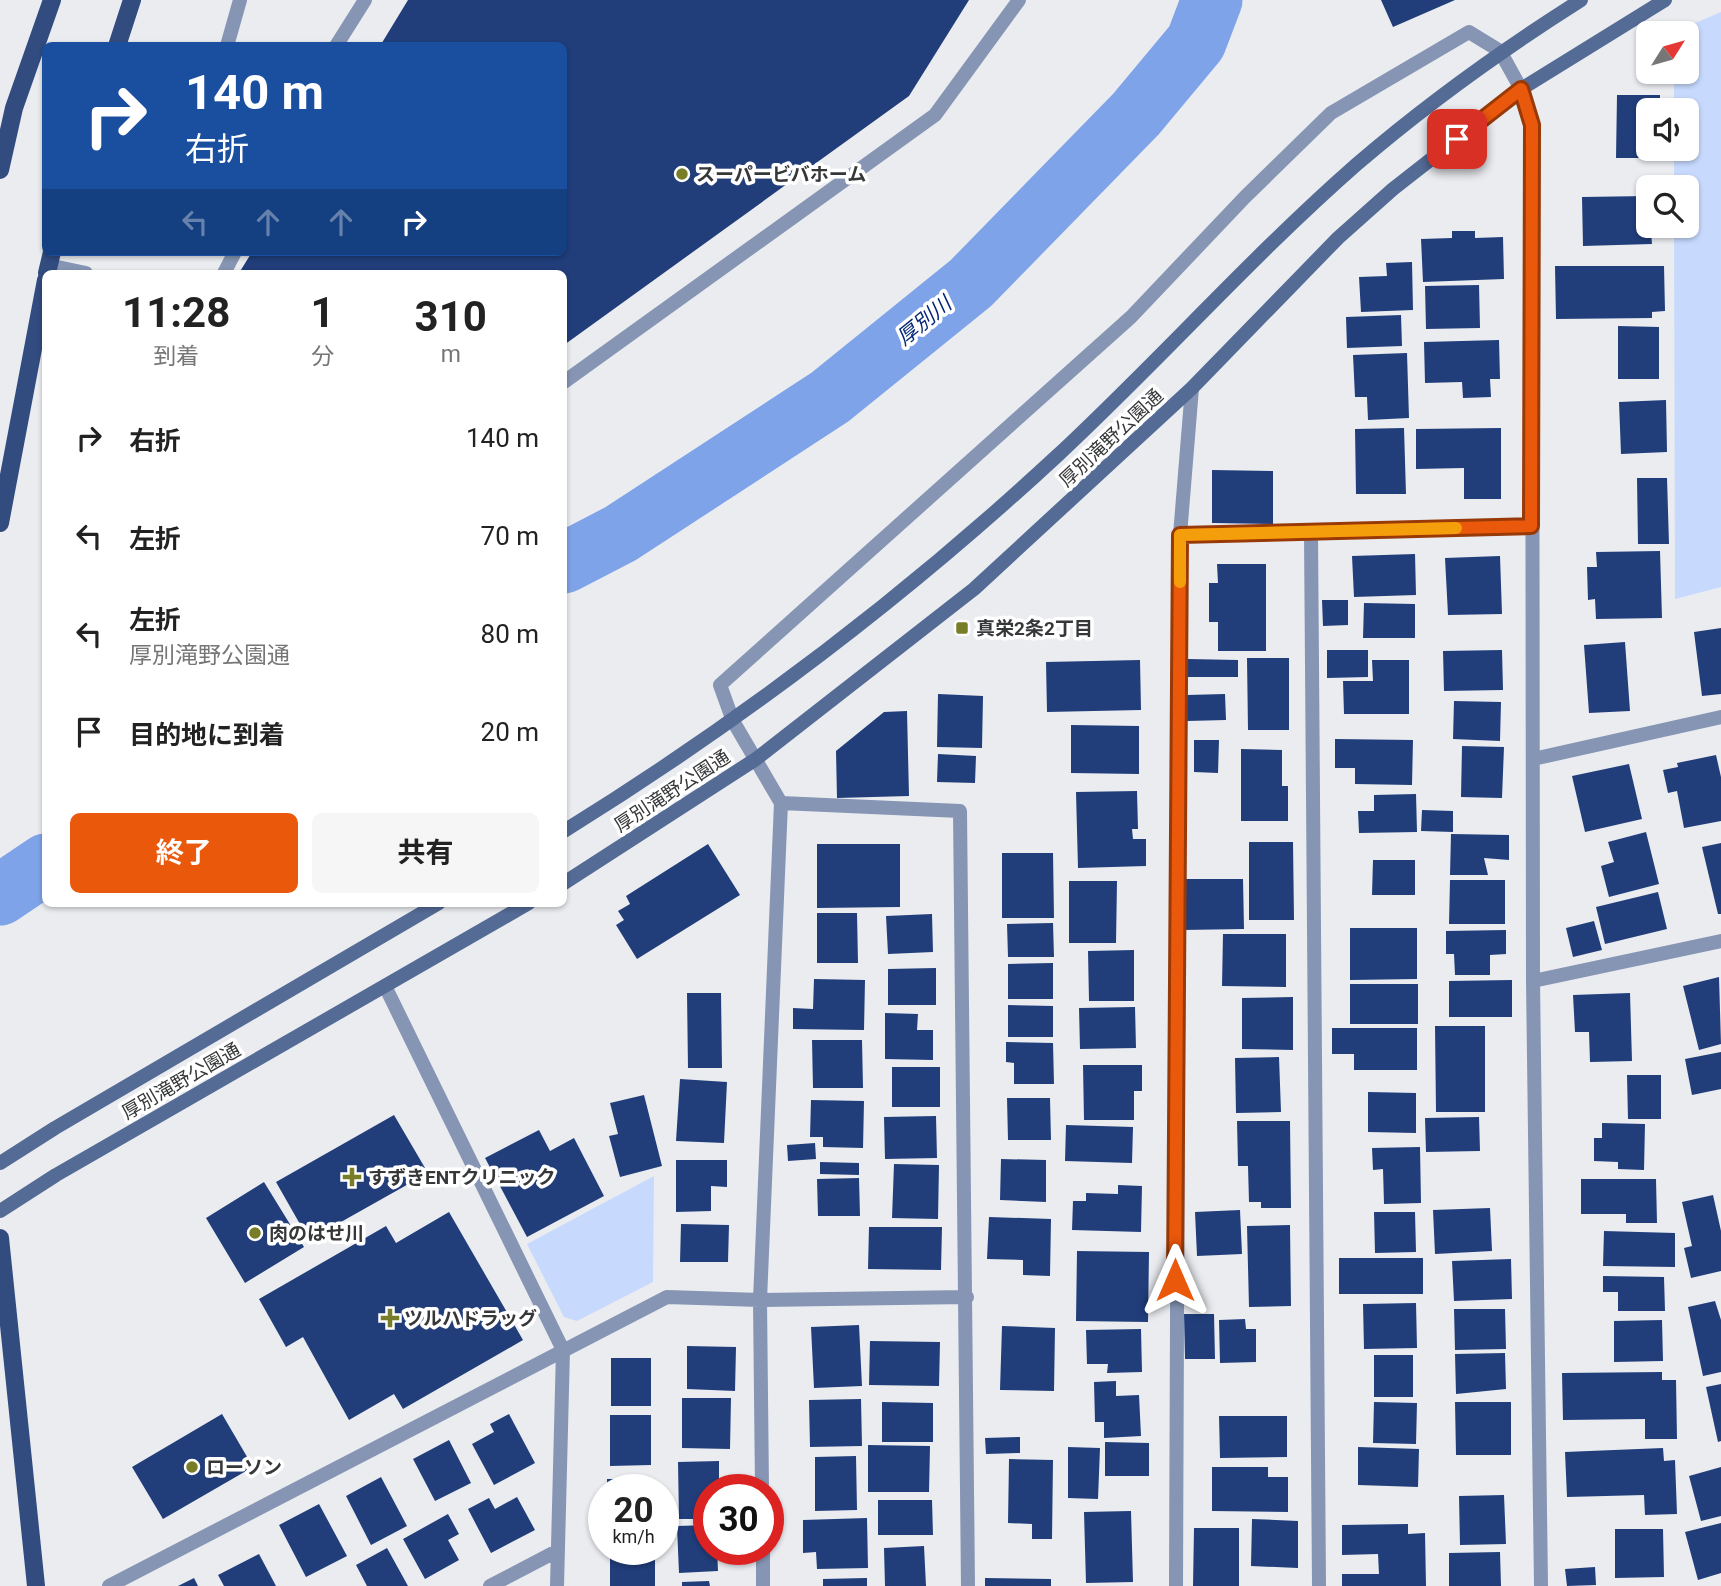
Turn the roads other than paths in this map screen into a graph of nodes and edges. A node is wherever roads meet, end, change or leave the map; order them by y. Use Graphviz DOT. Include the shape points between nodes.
graph roads {
  1 [pos="52,0"];
  2 [pos="132,0"];
  3 [pos="240,0"];
  4 [pos="365,0"];
  5 [pos="1019,0"];
  6 [pos="1581,0"];
  7 [pos="1665,0"];
  8 [pos="118,42"];
  9 [pos="228,42"];
  10 [pos="339,42"];
  11 [pos="1500,51"];
  12 [pos="1521,89"];
  13 [pos="0,170"];
  14 [pos="48,267"];
  15 [pos="67,270"];
  16 [pos="42,299"];
  17 [pos="567,380"];
  18 [pos="1192,388"];
  19 [pos="0,523"];
  20 [pos="1531,526"];
  21 [pos="1311,533"];
  22 [pos="1180,535"];
  23 [pos="1721,716"];
  24 [pos="733,722"];
  25 [pos="756,759"];
  26 [pos="1533,759"];
  27 [pos="781,803"];
  28 [pos="567,829"];
  29 [pos="567,881"];
  30 [pos="432,907"];
  31 [pos="522,907"];
  32 [pos="1721,941"];
  33 [pos="1534,981"];
  34 [pos="385,986"];
  35 [pos="0,1163"];
  36 [pos="0,1211"];
  37 [pos="0,1238"];
  38 [pos="967,1297"];
  39 [pos="760,1300"];
  40 [pos="563,1350"];
  41 [pos="762,1474"];
  42 [pos="557,1551"];
  43 [pos="763,1565"];
  44 [pos="36,1586"];
  45 [pos="109,1586"];
  46 [pos="490,1586"];
  47 [pos="557,1586"];
  48 [pos="763,1586"];
  49 [pos="968,1586"];
  50 [pos="1176,1586"];
  51 [pos="1319,1586"];
  52 [pos="1541,1586"];
  1 -- 13 [label="main road" via="15,108"];
  2 -- 8 [label="main road"];
  3 -- 9 [label="street"];
  4 -- 10 [label="street"];
  5 -- 17 [label="street" via="935,115"];
  6 -- 11 [label="main road, 厚別滝野公園通"];
  7 -- 12 [label="main road, 厚別滝野公園通"];
  11 -- 12 [label="street"];
  11 -- 24 [label="main road, 厚別滝野公園通" via="1327,192 1070,444 945,557"];
  11 -- 24 [label="street" via="1469,32 1331,113 1131,317 720,685"];
  12 -- 18 [label="main road, 厚別滝野公園通" via="1338,238"];
  12 -- 20 [label="street" via="1532,125"];
  14 -- 15 [label="street"];
  16 -- 19 [label="main road"];
  18 -- 22 [label="street"];
  18 -- 25 [label="main road, 厚別滝野公園通" via="974,589"];
  20 -- 21 [label="street"];
  20 -- 26 [label="street"];
  21 -- 22 [label="street"];
  21 -- 51 [label="street"];
  22 -- 50 [label="street"];
  23 -- 26 [label="street"];
  24 -- 25 [label="street"];
  24 -- 28 [label="main road, 厚別滝野公園通"];
  25 -- 27 [label="street"];
  25 -- 29 [label="main road, 厚別滝野公園通"];
  26 -- 33 [label="street"];
  27 -- 38 [label="street" via="960,811"];
  27 -- 39 [label="street"];
  30 -- 35 [label="main road, 厚別滝野公園通"];
  31 -- 34 [label="main road, 厚別滝野公園通"];
  32 -- 33 [label="street"];
  33 -- 52 [label="street"];
  34 -- 36 [label="main road, 厚別滝野公園通"];
  34 -- 40 [label="street"];
  37 -- 44 [label="main road"];
  38 -- 39 [label="street"];
  38 -- 49 [label="street"];
  39 -- 40 [label="street" via="667,1297"];
  39 -- 41 [label="street"];
  40 -- 42 [label="street"];
  40 -- 45 [label="street"];
  42 -- 46 [label="street"];
  42 -- 47 [label="street"];
  43 -- 48 [label="street"];
}
